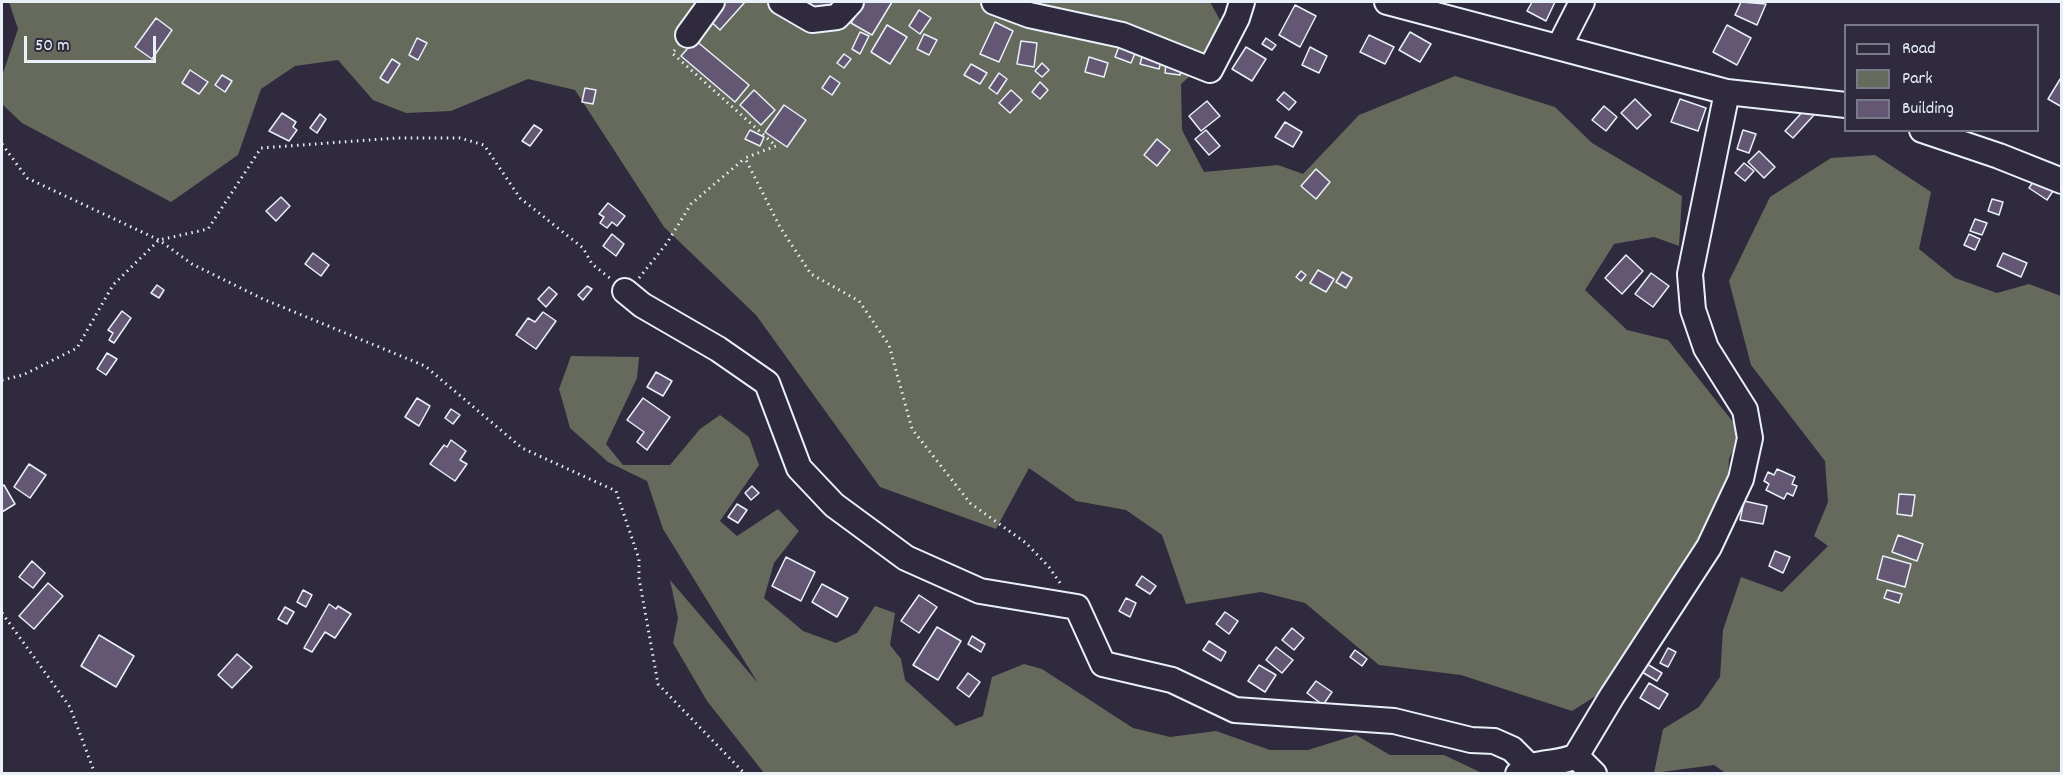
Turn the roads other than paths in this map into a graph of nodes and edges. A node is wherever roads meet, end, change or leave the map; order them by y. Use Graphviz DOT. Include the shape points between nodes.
graph roads {
  1 [pos="712,2"];
  2 [pos="781,2"];
  3 [pos="851,2"];
  4 [pos="994,2"];
  5 [pos="1242,2"];
  6 [pos="1387,2"];
  7 [pos="1582,2"];
  8 [pos="688,35"];
  9 [pos="1558,47"];
  10 [pos="1727,92"];
  11 [pos="1844,105"];
  12 [pos="1928,132"];
  13 [pos="2061,181"];
  14 [pos="625,291"];
  15 [pos="1576,756"];
  16 [pos="1523,769"];
  17 [pos="1594,774"];
  1 -- 8 [label="street"];
  2 -- 3 [label="street" via="812,20 837,16"];
  4 -- 5 [label="street" via="1029,15 1122,35 1210,70 1238,18"];
  6 -- 9 [label="street"];
  7 -- 9 [label="street"];
  9 -- 10 [label="street"];
  10 -- 11 [label="street"];
  10 -- 15 [label="street" via="1690,274 1694,310 1706,348 1745,410 1750,438 1743,469 1709,548"];
  12 -- 13 [label="street"];
  14 -- 16 [label="street" via="767,383 799,468 834,505 906,558 980,591 1077,607 1103,664 1172,680 1234,710 1394,721 1471,740 1494,741 1512,749"];
  15 -- 16 [label="street"];
  15 -- 17 [label="street"];
}
